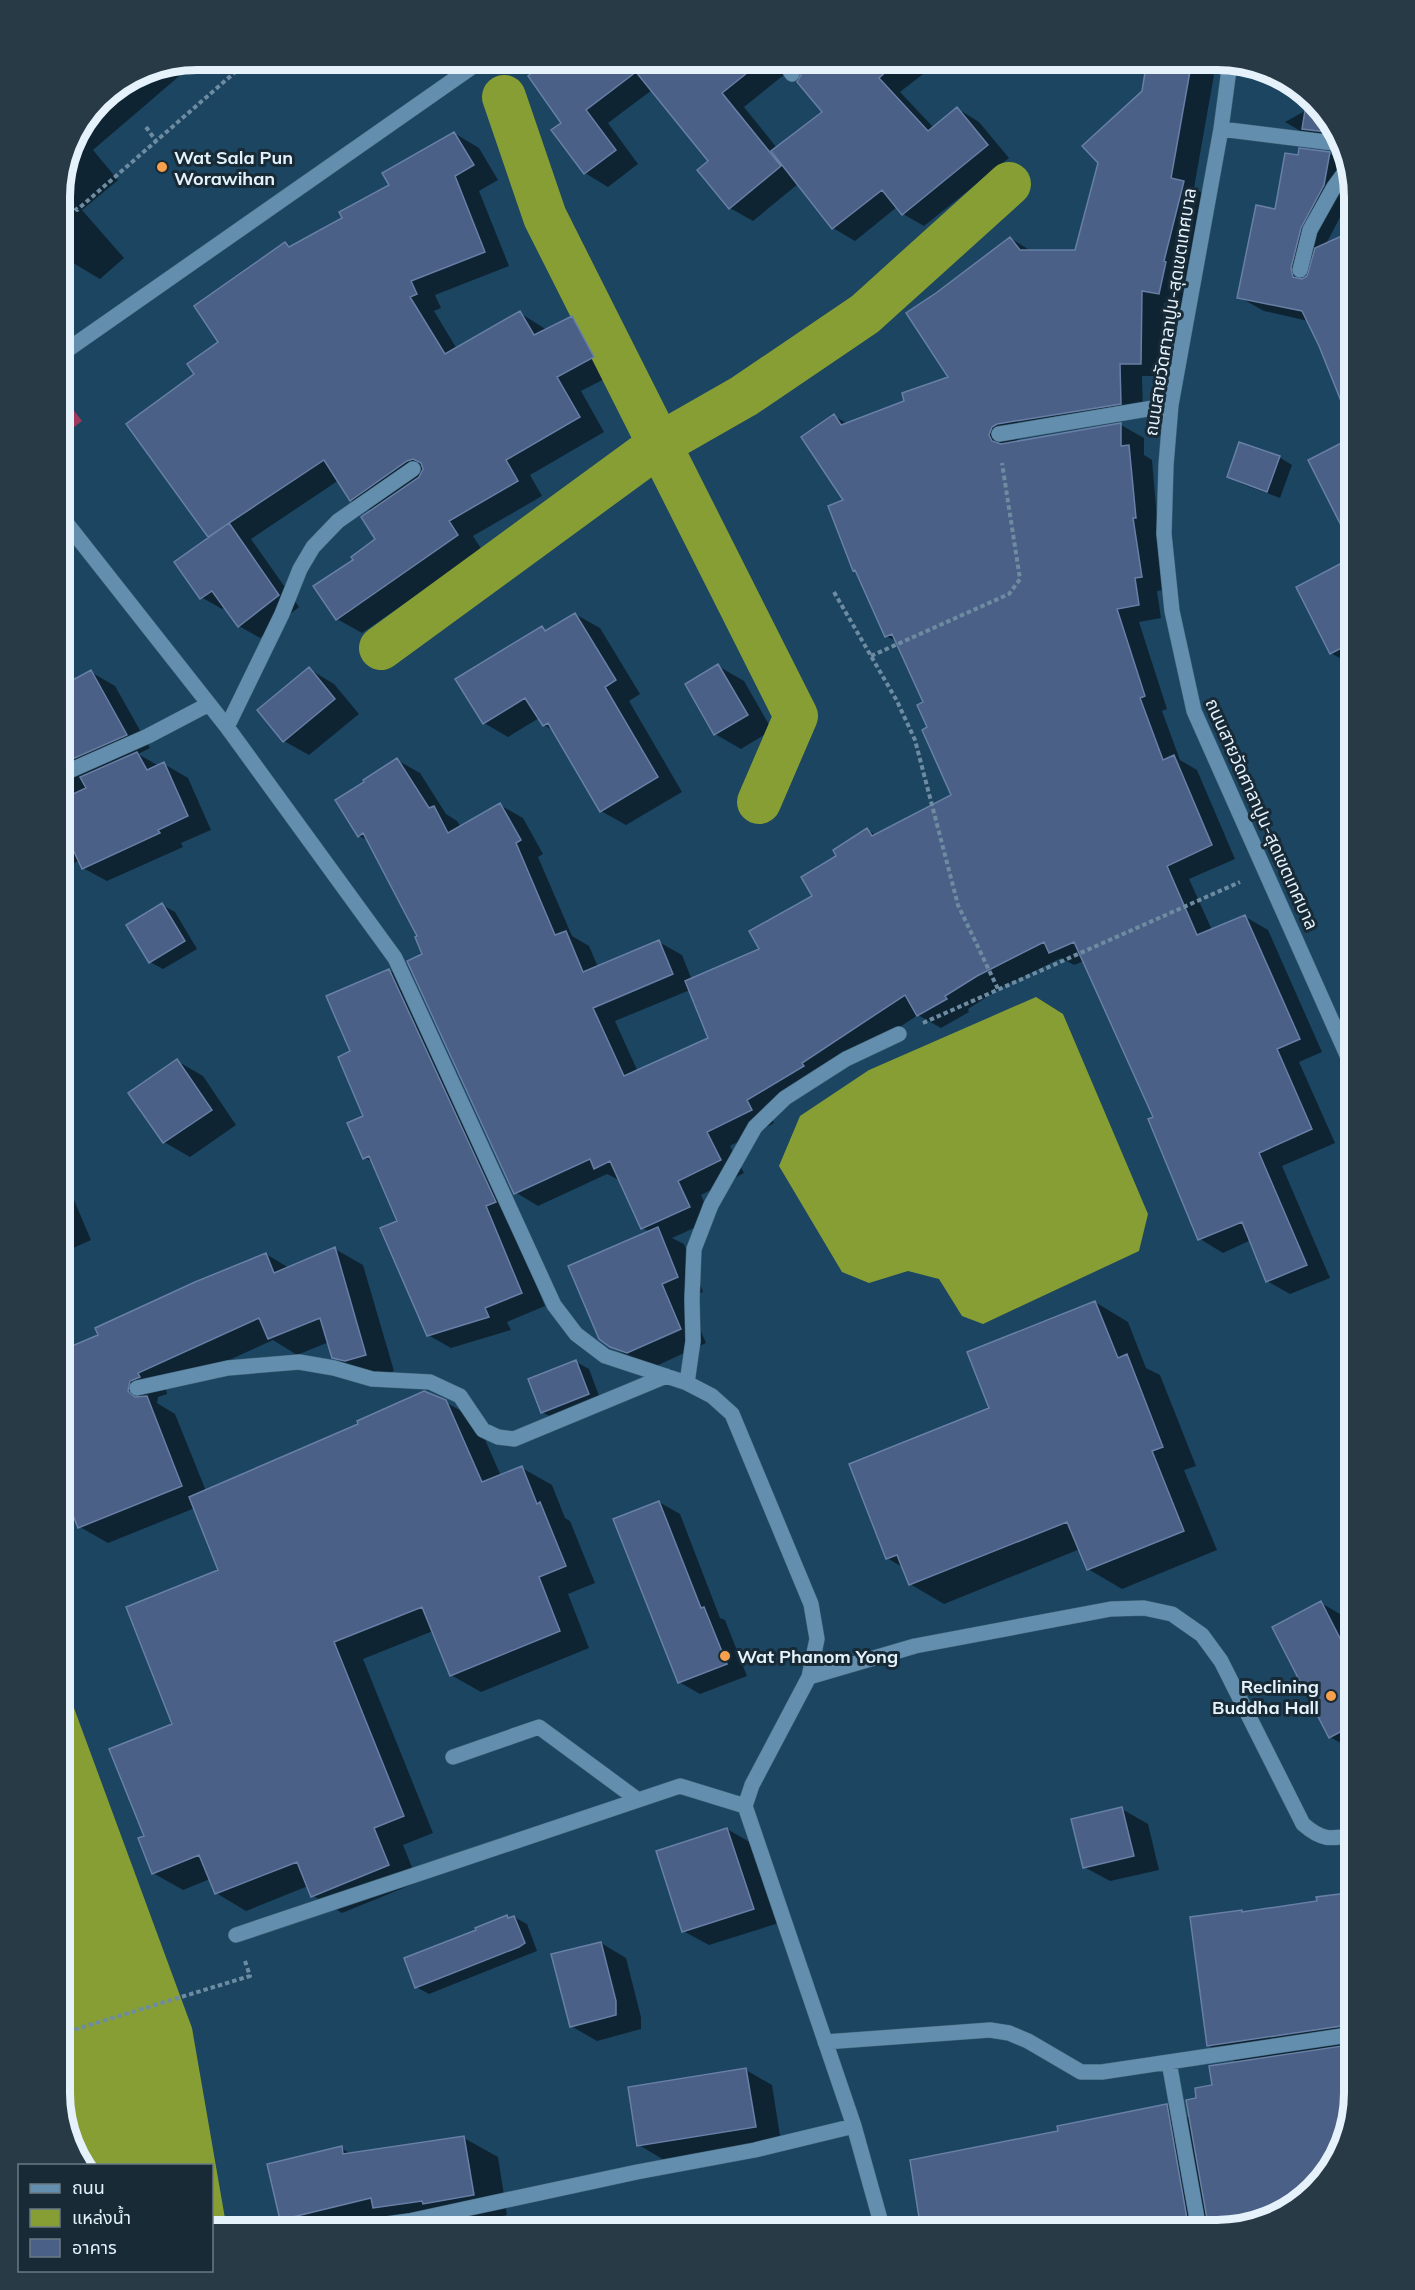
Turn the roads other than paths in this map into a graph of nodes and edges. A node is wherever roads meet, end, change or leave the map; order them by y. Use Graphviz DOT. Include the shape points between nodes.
graph roads {
  1 [pos="467,70"];
  2 [pos="790,71"];
  3 [pos="1229,71"];
  4 [pos="792,74"];
  5 [pos="1221,129"];
  6 [pos="1331,143"];
  7 [pos="1342,176"];
  8 [pos="1300,270"];
  9 [pos="71,347"];
  10 [pos="1171,405"];
  11 [pos="999,434"];
  12 [pos="413,469"];
  13 [pos="71,530"];
  14 [pos="209,704"];
  15 [pos="227,727"];
  16 [pos="71,770"];
  17 [pos="899,1034"];
  18 [pos="1345,1051"];
  19 [pos="666,1376"];
  20 [pos="687,1383"];
  21 [pos="137,1388"];
  22 [pos="809,1677"];
  23 [pos="453,1757"];
  24 [pos="638,1800"];
  25 [pos="745,1806"];
  26 [pos="1345,1837"];
  27 [pos="236,1935"];
  28 [pos="1345,2036"];
  29 [pos="825,2042"];
  30 [pos="1169,2062"];
  31 [pos="854,2126"];
  32 [pos="417,2219"];
  33 [pos="880,2220"];
  34 [pos="1197,2220"];
  1 -- 9 [label="street"];
  2 -- 4 [label="street"];
  3 -- 5 [label="street, ถนนสายวัดศาลาปูน-สุดเขตเทศบาล"];
  5 -- 6 [label="street"];
  5 -- 10 [label="street, ถนนสายวัดศาลาปูน-สุดเขตเทศบาล"];
  7 -- 8 [label="street" via="1310,230"];
  10 -- 11 [label="street"];
  10 -- 18 [label="street, ถนนสายวัดศาลาปูน-สุดเขตเทศบาล" via="1164,534 1172,611 1194,711"];
  12 -- 15 [label="street" via="338,521 314,547 300,569"];
  13 -- 14 [label="street"];
  14 -- 15 [label="street"];
  14 -- 16 [label="street"];
  15 -- 19 [label="street" via="395,958 554,1305 576,1334 605,1356"];
  17 -- 20 [label="street" via="785,1098 755,1126 711,1205 694,1249 693,1341"];
  19 -- 20 [label="street"];
  19 -- 21 [label="street" via="514,1439 483,1430 460,1396 430,1382 372,1379 299,1362 228,1368"];
  20 -- 22 [label="street" via="712,1396 732,1414 807,1594 817,1639"];
  22 -- 25 [label="street" via="752,1785"];
  22 -- 26 [label="street" via="915,1646 1111,1609 1144,1608 1173,1614 1202,1635 1221,1661 1303,1824 1316,1836"];
  23 -- 24 [label="street" via="539,1728"];
  24 -- 25 [label="street" via="680,1786"];
  24 -- 27 [label="street"];
  25 -- 29 [label="street"];
  28 -- 30 [label="street"];
  29 -- 30 [label="street" via="990,2030 1028,2041 1081,2072"];
  29 -- 31 [label="street"];
  30 -- 34 [label="street"];
  31 -- 32 [label="street"];
  31 -- 33 [label="street"];
}
